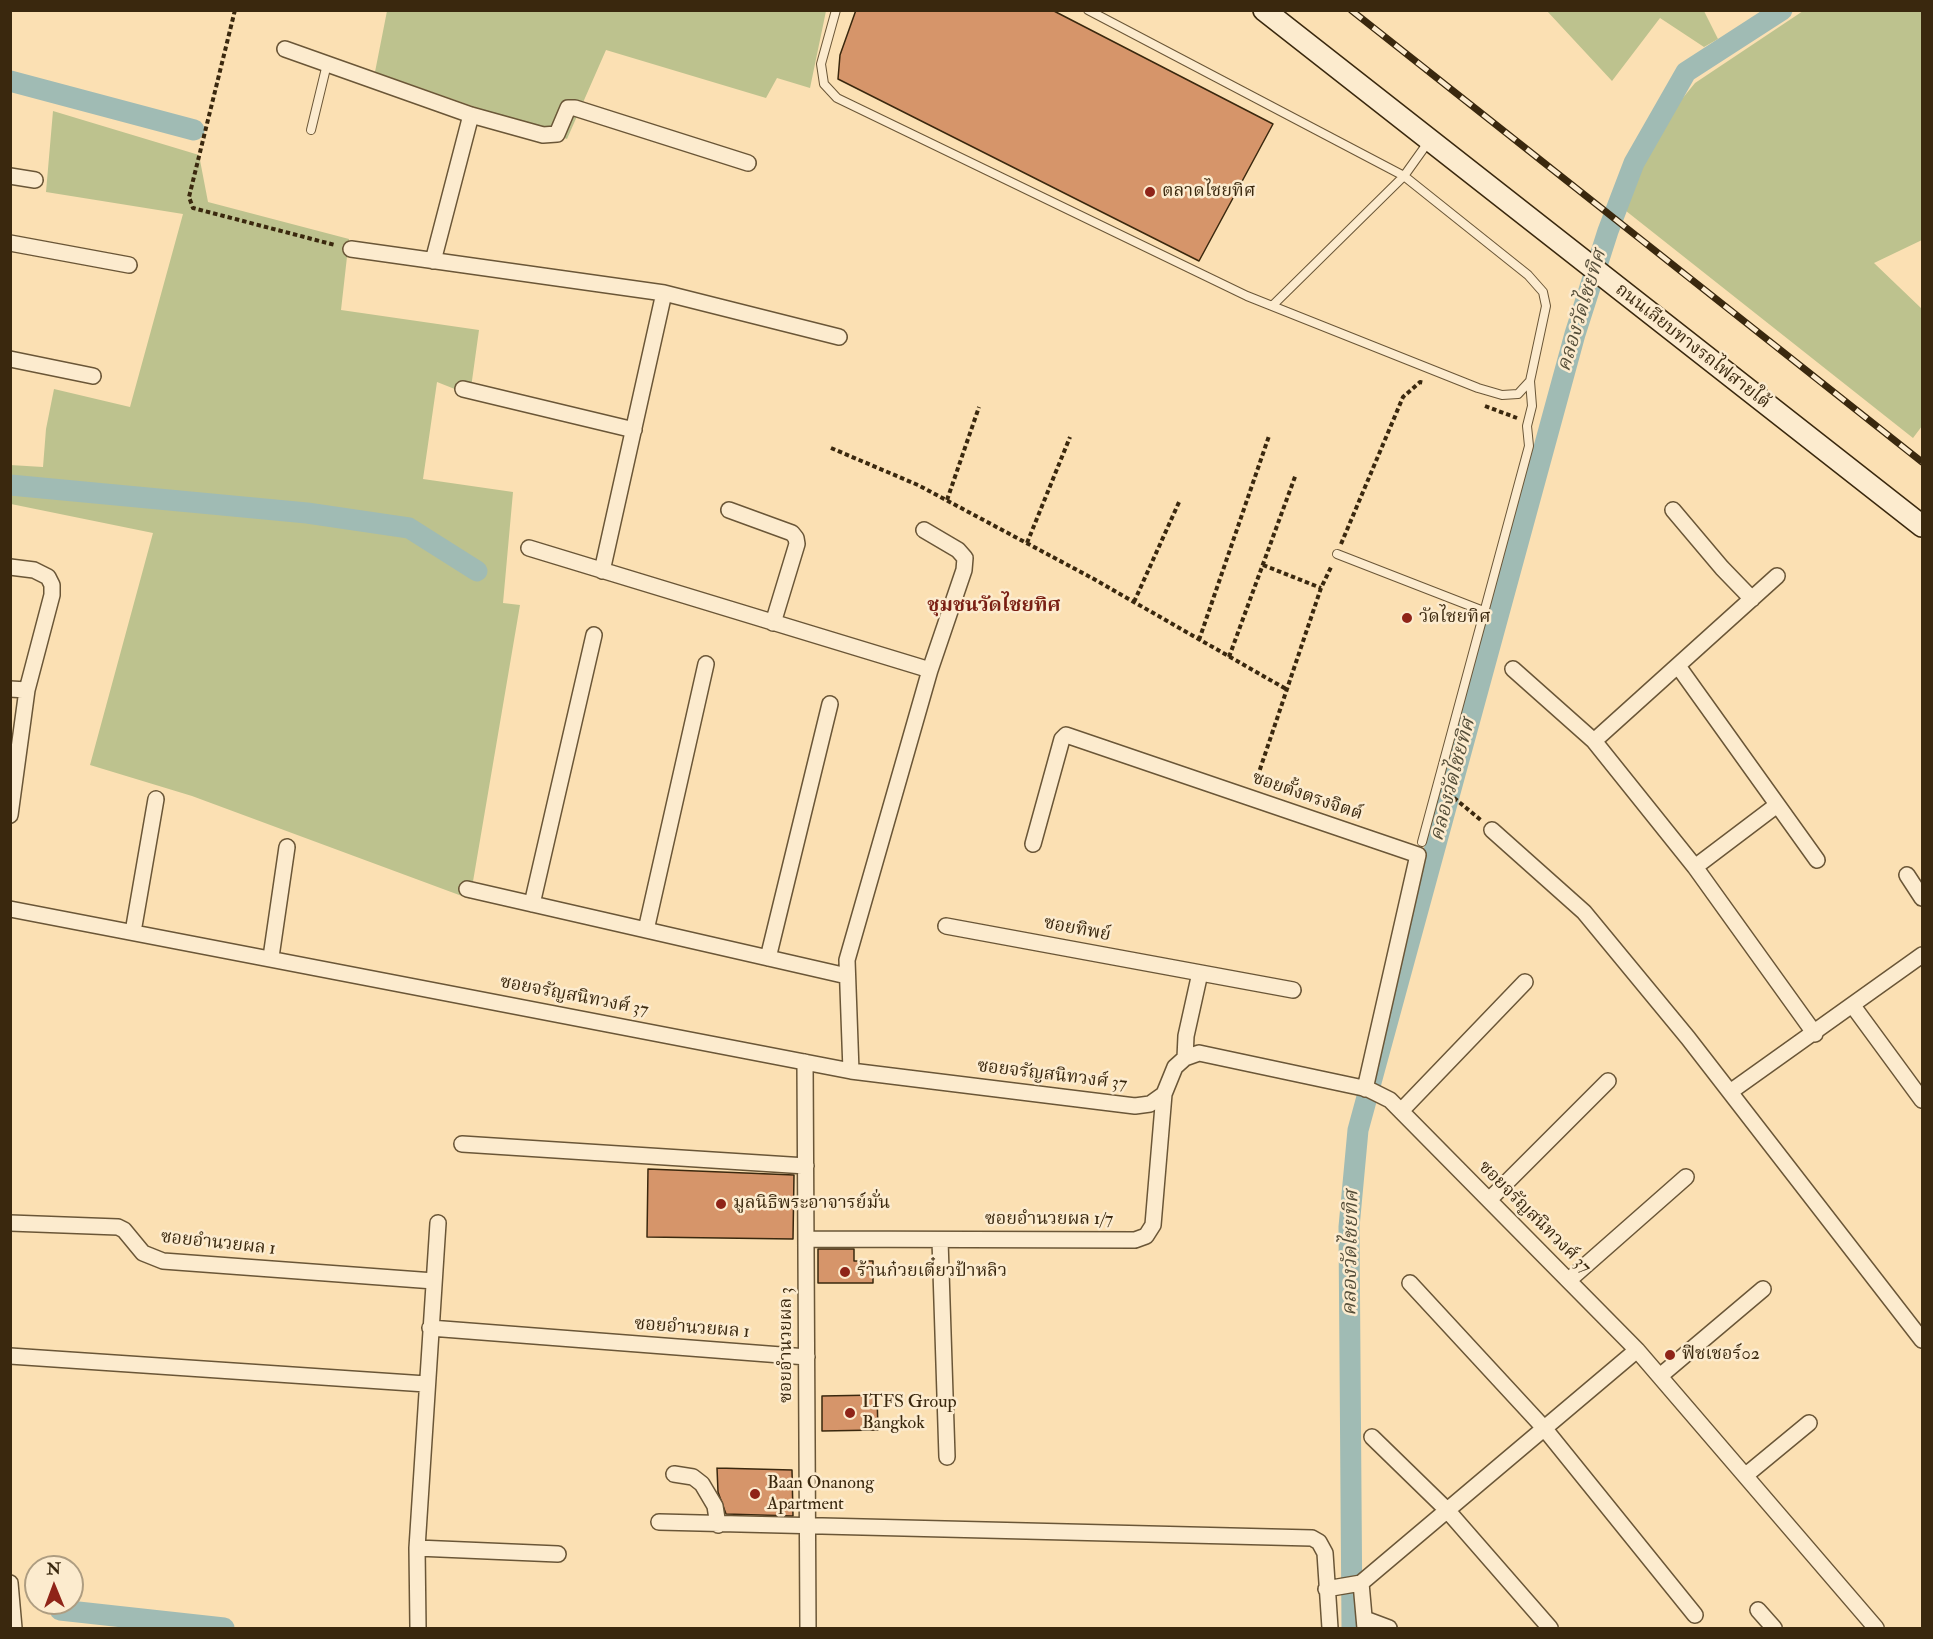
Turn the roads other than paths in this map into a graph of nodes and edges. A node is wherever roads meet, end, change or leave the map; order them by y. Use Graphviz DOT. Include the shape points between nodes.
graph roads {
  1 [pos="836,10"];
  2 [pos="1088,10"];
  3 [pos="1264,10"];
  4 [pos="285,49"];
  5 [pos="327,64"];
  6 [pos="471,115"];
  7 [pos="311,130"];
  8 [pos="1430,141"];
  9 [pos="748,163"];
  10 [pos="10,176"];
  11 [pos="1404,176"];
  12 [pos="35,180"];
  13 [pos="10,243"];
  14 [pos="351,249"];
  15 [pos="433,261"];
  16 [pos="129,265"];
  17 [pos="664,293"];
  18 [pos="1272,306"];
  19 [pos="839,337"];
  20 [pos="10,359"];
  21 [pos="93,376"];
  22 [pos="1530,381"];
  23 [pos="463,388"];
  24 [pos="634,430"];
  25 [pos="729,510"];
  26 [pos="1672,510"];
  27 [pos="1923,526"];
  28 [pos="924,530"];
  29 [pos="530,548"];
  30 [pos="1337,554"];
  31 [pos="10,567"];
  32 [pos="602,571"];
  33 [pos="1777,576"];
  34 [pos="1752,599"];
  35 [pos="1486,612"];
  36 [pos="773,623"];
  37 [pos="594,635"];
  38 [pos="706,664"];
  39 [pos="1677,666"];
  40 [pos="1513,669"];
  41 [pos="930,670"];
  42 [pos="10,689"];
  43 [pos="27,690"];
  44 [pos="831,704"];
  45 [pos="1594,741"];
  46 [pos="156,799"];
  47 [pos="1777,805"];
  48 [pos="10,815"];
  49 [pos="1492,830"];
  50 [pos="1422,842"];
  51 [pos="1033,844"];
  52 [pos="287,847"];
  53 [pos="1817,860"];
  54 [pos="1695,867"];
  55 [pos="1907,875"];
  56 [pos="467,889"];
  57 [pos="1923,898"];
  58 [pos="532,904"];
  59 [pos="10,909"];
  60 [pos="946,926"];
  61 [pos="645,930"];
  62 [pos="133,932"];
  63 [pos="1923,955"];
  64 [pos="271,957"];
  65 [pos="768,958"];
  66 [pos="1200,973"];
  67 [pos="847,976"];
  68 [pos="1525,982"];
  69 [pos="1293,990"];
  70 [pos="1853,1006"];
  71 [pos="1815,1034"];
  72 [pos="1185,1058"];
  73 [pos="805,1062"];
  74 [pos="851,1071"];
  75 [pos="1608,1081"];
  76 [pos="1366,1089"];
  77 [pos="1730,1092"];
  78 [pos="1164,1094"];
  79 [pos="1923,1100"];
  80 [pos="1395,1105"];
  81 [pos="462,1144"];
  82 [pos="806,1166"];
  83 [pos="1686,1177"];
  84 [pos="1489,1200"];
  85 [pos="10,1223"];
  86 [pos="438,1223"];
  87 [pos="806,1239"];
  88 [pos="940,1240"];
  89 [pos="1569,1280"];
  90 [pos="434,1281"];
  91 [pos="1410,1282"];
  92 [pos="1763,1289"];
  93 [pos="430,1328"];
  94 [pos="1923,1340"];
  95 [pos="1637,1350"];
  96 [pos="10,1356"];
  97 [pos="807,1357"];
  98 [pos="1660,1376"];
  99 [pos="426,1384"];
  100 [pos="1809,1423"];
  101 [pos="1545,1428"];
  102 [pos="1372,1437"];
  103 [pos="947,1457"];
  104 [pos="674,1474"];
  105 [pos="1746,1475"];
  106 [pos="1447,1510"];
  107 [pos="659,1522"];
  108 [pos="718,1525"];
  109 [pos="808,1527"];
  110 [pos="417,1548"];
  111 [pos="558,1554"];
  112 [pos="10,1583"];
  113 [pos="1361,1583"];
  114 [pos="1326,1589"];
  115 [pos="1758,1610"];
  116 [pos="1695,1615"];
  117 [pos="1365,1624"];
  118 [pos="418,1627"];
  119 [pos="14,1629"];
  120 [pos="808,1629"];
  121 [pos="1330,1629"];
  122 [pos="1389,1629"];
  123 [pos="1550,1629"];
  124 [pos="1774,1629"];
  125 [pos="1876,1629"];
  1 -- 18 [label="lane" via="821,64 824,84 837,98"];
  2 -- 11 [label="lane"];
  3 -- 8 [label="main road, ถนนเลียบทางรถไฟสายใต้"];
  4 -- 5 [label="street"];
  5 -- 6 [label="street"];
  5 -- 7 [label="lane"];
  6 -- 9 [label="street" via="551,136 560,129 568,108 574,108"];
  6 -- 15 [label="street"];
  8 -- 11 [label="lane"];
  8 -- 27 [label="main road, ถนนเลียบทางรถไฟสายใต้"];
  10 -- 12 [label="street"];
  11 -- 18 [label="lane"];
  11 -- 22 [label="lane" via="1528,275 1543,292 1546,306"];
  13 -- 16 [label="street"];
  14 -- 15 [label="street"];
  15 -- 17 [label="street"];
  17 -- 19 [label="street"];
  17 -- 24 [label="street"];
  18 -- 22 [label="lane" via="1502,396 1518,394"];
  20 -- 21 [label="street"];
  22 -- 35 [label="lane" via="1529,446"];
  23 -- 24 [label="street"];
  24 -- 32 [label="street"];
  25 -- 36 [label="street" via="792,533 796,538"];
  26 -- 34 [label="street"];
  28 -- 41 [label="street" via="965,558"];
  29 -- 32 [label="street"];
  30 -- 35 [label="lane"];
  31 -- 43 [label="street" via="34,570 48,577 52,585"];
  32 -- 36 [label="street"];
  33 -- 34 [label="street"];
  34 -- 39 [label="street"];
  35 -- 50 [label="lane"];
  36 -- 41 [label="street"];
  37 -- 58 [label="street"];
  38 -- 61 [label="street"];
  39 -- 45 [label="street"];
  39 -- 47 [label="street"];
  40 -- 45 [label="street"];
  41 -- 67 [label="street" via="847,960"];
  42 -- 43 [label="street"];
  43 -- 48 [label="street"];
  44 -- 65 [label="street"];
  45 -- 54 [label="street"];
  46 -- 62 [label="street"];
  47 -- 53 [label="street"];
  47 -- 54 [label="street"];
  49 -- 77 [label="street" via="1584,912"];
  51 -- 76 [label="street, ซอยตั้งตรงจิตต์" via="1066,735 1418,855"];
  52 -- 64 [label="street"];
  54 -- 71 [label="street"];
  55 -- 57 [label="street"];
  56 -- 58 [label="street"];
  58 -- 61 [label="street"];
  59 -- 62 [label="street, ซอยจรัญสนิทวงศ์ 37"];
  60 -- 66 [label="street, ซอยทิพย์"];
  61 -- 65 [label="street"];
  62 -- 64 [label="street, ซอยจรัญสนิทวงศ์ 37"];
  63 -- 70 [label="street"];
  64 -- 73 [label="street, ซอยจรัญสนิทวงศ์ 37"];
  65 -- 67 [label="street"];
  66 -- 69 [label="street, ซอยทิพย์"];
  66 -- 72 [label="street"];
  67 -- 74 [label="street"];
  68 -- 80 [label="street"];
  70 -- 71 [label="street"];
  70 -- 79 [label="street"];
  71 -- 77 [label="street"];
  72 -- 76 [label="street, ซอยจรัญสนิทวงศ์ 37" via="1198,1053"];
  72 -- 78 [label="street" via="1175,1067"];
  73 -- 74 [label="street, ซอยจรัญสนิทวงศ์ 37"];
  73 -- 82 [label="street, ซอยอำนวยผล 3"];
  74 -- 78 [label="street, ซอยจรัญสนิทวงศ์ 37" via="1135,1106 1149,1104"];
  75 -- 84 [label="street"];
  76 -- 80 [label="street, ซอยจรัญสนิทวงศ์ 37"];
  77 -- 94 [label="street"];
  78 -- 88 [label="street, ซอยอำนวยผล 1/7" via="1153,1225 1146,1236 1135,1240"];
  80 -- 84 [label="street, ซอยจรัญสนิทวงศ์ 37"];
  81 -- 82 [label="street"];
  82 -- 87 [label="street, ซอยอำนวยผล 3"];
  83 -- 89 [label="street"];
  84 -- 89 [label="street, ซอยจรัญสนิทวงศ์ 37"];
  85 -- 90 [label="street, ซอยอำนวยผล 1" via="118,1227 143,1253 163,1261"];
  86 -- 90 [label="street"];
  87 -- 88 [label="street, ซอยอำนวยผล 1/7"];
  87 -- 97 [label="street, ซอยอำนวยผล 3"];
  88 -- 103 [label="street"];
  89 -- 95 [label="street, ซอยจรัญสนิทวงศ์ 37"];
  90 -- 93 [label="street"];
  91 -- 101 [label="street"];
  92 -- 98 [label="street"];
  93 -- 97 [label="street, ซอยอำนวยผล 1"];
  93 -- 99 [label="street"];
  95 -- 98 [label="street, ซอยจรัญสนิทวงศ์ 37"];
  95 -- 101 [label="street"];
  96 -- 99 [label="street"];
  97 -- 109 [label="street, ซอยอำนวยผล 3"];
  98 -- 105 [label="street, ซอยจรัญสนิทวงศ์ 37"];
  99 -- 110 [label="street"];
  100 -- 105 [label="street"];
  101 -- 106 [label="street"];
  101 -- 116 [label="street"];
  102 -- 106 [label="street"];
  104 -- 108 [label="street" via="693,1477 702,1484 715,1506"];
  105 -- 125 [label="street, ซอยจรัญสนิทวงศ์ 37"];
  106 -- 113 [label="street"];
  106 -- 123 [label="street"];
  107 -- 108 [label="street"];
  108 -- 109 [label="street"];
  109 -- 114 [label="street" via="1312,1538 1325,1553"];
  109 -- 120 [label="street, ซอยอำนวยผล 3"];
  110 -- 111 [label="street"];
  110 -- 118 [label="street"];
  112 -- 119 [label="street"];
  113 -- 114 [label="street"];
  113 -- 117 [label="street"];
  114 -- 121 [label="street"];
  115 -- 124 [label="street"];
  117 -- 122 [label="street"];
}
